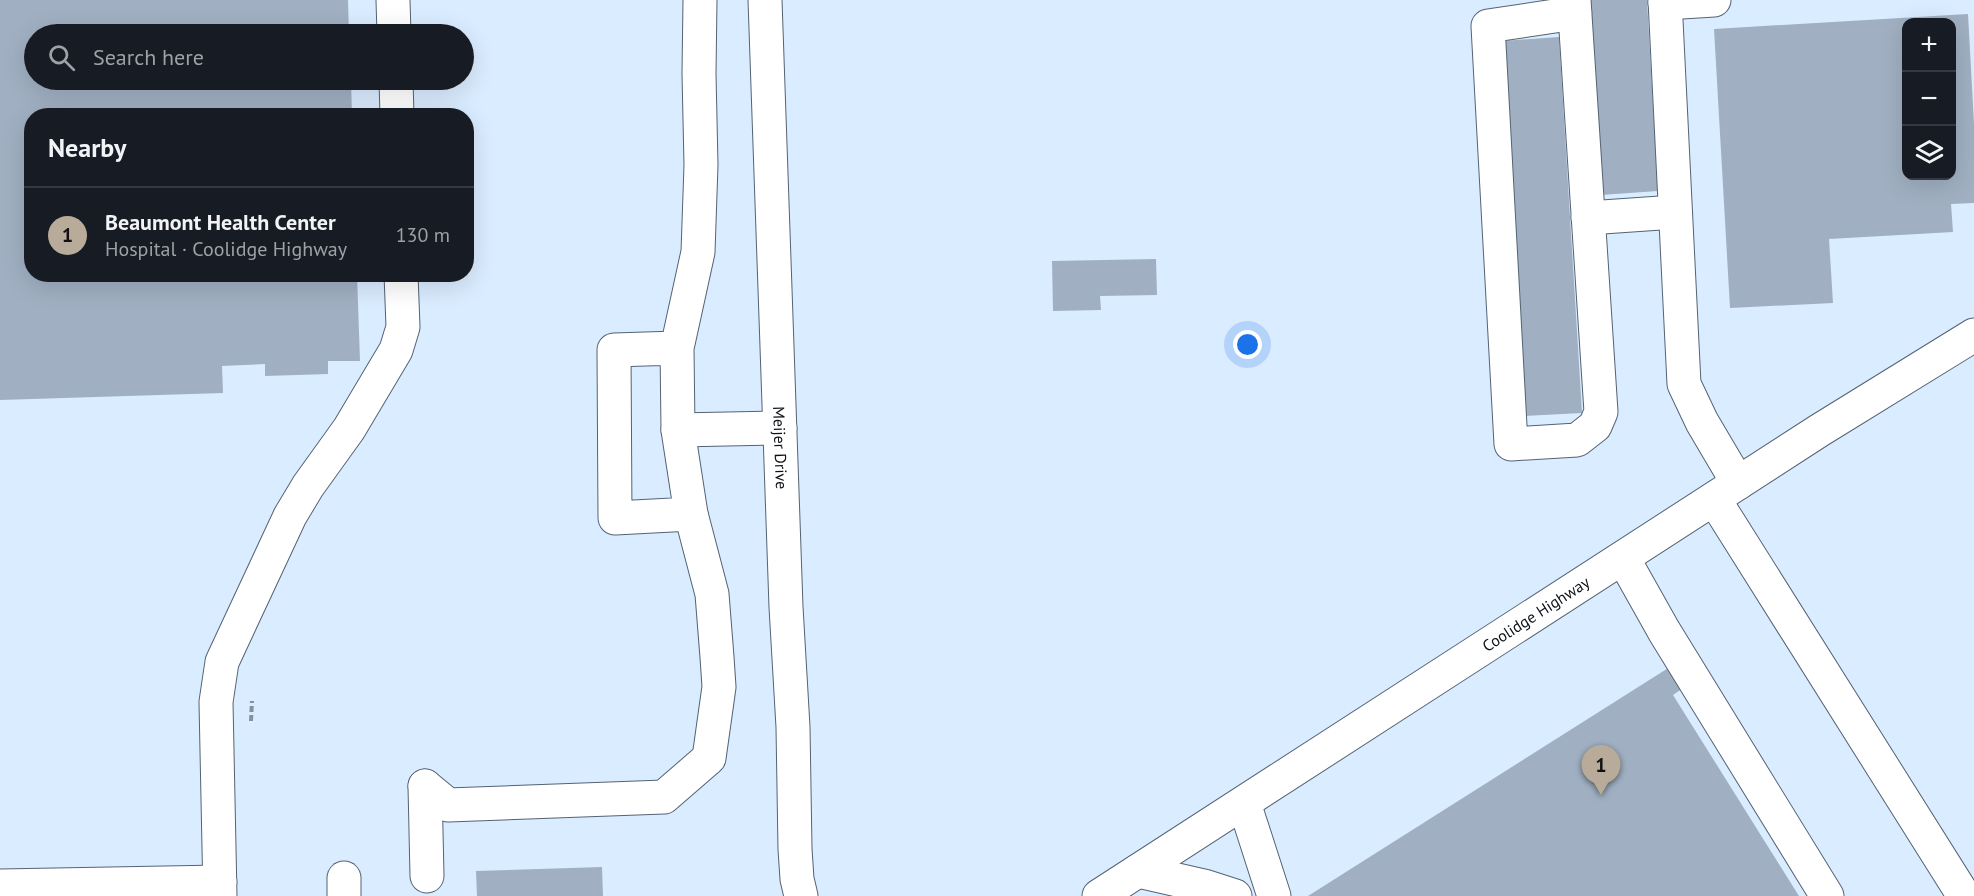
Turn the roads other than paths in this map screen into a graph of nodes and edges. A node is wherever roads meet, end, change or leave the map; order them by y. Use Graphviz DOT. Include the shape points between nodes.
graph roads {
  1 [pos="393,0"];
  2 [pos="700,0"];
  3 [pos="765,0"];
  4 [pos="1714,0"];
  5 [pos="1665,1"];
  6 [pos="1575,7"];
  7 [pos="394,24"];
  8 [pos="396,90"];
  9 [pos="397,108"];
  10 [pos="1675,212"];
  11 [pos="1588,218"];
  12 [pos="401,282"];
  13 [pos="1971,345"];
  14 [pos="677,348"];
  15 [pos="780,428"];
  16 [pos="678,430"];
  17 [pos="1726,491"];
  18 [pos="691,514"];
  19 [pos="1623,558"];
  20 [pos="1244,803"];
  21 [pos="1138,871"];
  22 [pos="426,876"];
  23 [pos="0,886"];
  24 [pos="220,889"];
  25 [pos="801,896"];
  26 [pos="1100,896"];
  27 [pos="1235,896"];
  28 [pos="1274,896"];
  29 [pos="1827,896"];
  30 [pos="1964,896"];
  1 -- 7 [label="main road"];
  2 -- 14 [label="main road" via="698,252"];
  3 -- 15 [label="main road, Meijer Drive"];
  4 -- 5 [label="main road"];
  5 -- 10 [label="main road"];
  6 -- 11 [label="main road"];
  6 -- 11 [label="main road" via="1488,26 1511,444 1577,440 1594,426 1601,412"];
  8 -- 9 [label="main road"];
  10 -- 11 [label="main road"];
  10 -- 17 [label="main road" via="1684,384"];
  12 -- 24 [label="main road" via="403,327 396,350 290,516 222,662 216,702"];
  13 -- 17 [label="main road, Coolidge Highway"];
  14 -- 16 [label="main road"];
  14 -- 18 [label="main road" via="614,350 615,518"];
  15 -- 16 [label="main road"];
  15 -- 25 [label="main road, Meijer Drive" via="795,849"];
  16 -- 18 [label="main road"];
  17 -- 19 [label="main road, Coolidge Highway"];
  17 -- 30 [label="main road"];
  18 -- 22 [label="main road" via="711,594 717,657 719,687 709,759 664,797 448,805 425,786"];
  19 -- 20 [label="main road, Coolidge Highway"];
  19 -- 29 [label="main road"];
  20 -- 21 [label="main road, Coolidge Highway"];
  20 -- 28 [label="main road"];
  21 -- 26 [label="main road, Coolidge Highway"];
  21 -- 27 [label="main road"];
  23 -- 24 [label="main road"];
}
